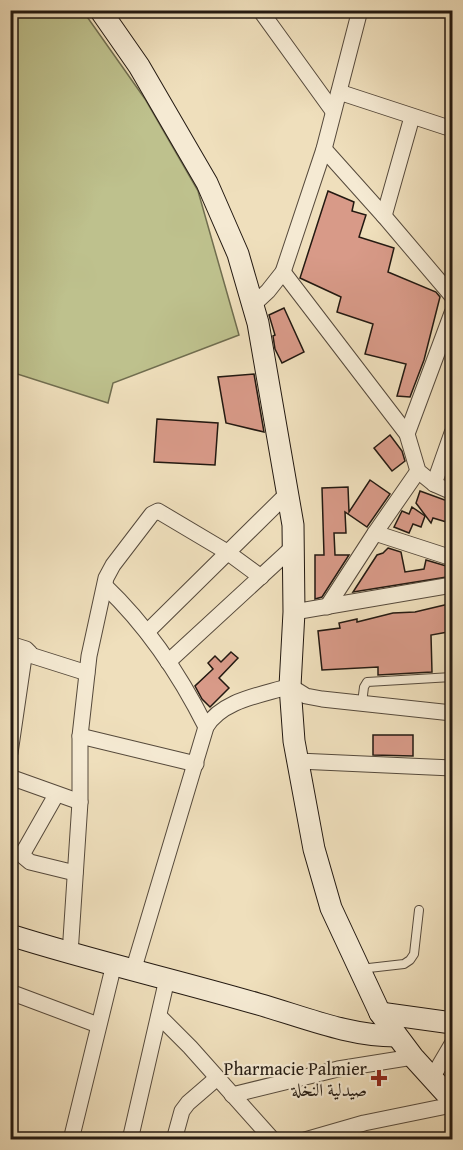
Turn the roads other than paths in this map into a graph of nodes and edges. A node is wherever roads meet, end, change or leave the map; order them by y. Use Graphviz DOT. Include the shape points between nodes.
graph roads {
  1 [pos="100,10"];
  2 [pos="260,10"];
  3 [pos="346,10"];
  4 [pos="358,17"];
  5 [pos="339,92"];
  6 [pos="333,111"];
  7 [pos="412,117"];
  8 [pos="453,129"];
  9 [pos="324,149"];
  10 [pos="384,216"];
  11 [pos="283,272"];
  12 [pos="453,296"];
  13 [pos="253,305"];
  14 [pos="453,314"];
  15 [pos="453,433"];
  16 [pos="407,434"];
  17 [pos="418,471"];
  18 [pos="434,484"];
  19 [pos="288,492"];
  20 [pos="453,492"];
  21 [pos="375,533"];
  22 [pos="293,547"];
  23 [pos="227,552"];
  24 [pos="453,558"];
  25 [pos="261,577"];
  26 [pos="453,585"];
  27 [pos="105,586"];
  28 [pos="327,607"];
  29 [pos="294,612"];
  30 [pos="147,632"];
  31 [pos="10,644"];
  32 [pos="30,653"];
  33 [pos="168,662"];
  34 [pos="87,673"];
  35 [pos="453,677"];
  36 [pos="290,686"];
  37 [pos="362,705"];
  38 [pos="453,713"];
  39 [pos="206,727"];
  40 [pos="80,736"];
  41 [pos="10,753"];
  42 [pos="298,760"];
  43 [pos="196,764"];
  44 [pos="453,768"];
  45 [pos="10,777"];
  46 [pos="56,795"];
  47 [pos="80,802"];
  48 [pos="75,873"];
  49 [pos="418,910"];
  50 [pos="10,935"];
  51 [pos="70,954"];
  52 [pos="124,967"];
  53 [pos="359,969"];
  54 [pos="167,979"];
  55 [pos="10,992"];
  56 [pos="380,1013"];
  57 [pos="159,1016"];
  58 [pos="453,1023"];
  59 [pos="98,1025"];
  60 [pos="396,1036"];
  61 [pos="453,1044"];
  62 [pos="413,1057"];
  63 [pos="217,1078"];
  64 [pos="432,1078"];
  65 [pos="232,1095"];
  66 [pos="453,1100"];
  67 [pos="453,1105"];
  68 [pos="73,1139"];
  69 [pos="130,1140"];
  70 [pos="174,1140"];
  71 [pos="273,1140"];
  72 [pos="304,1140"];
  1 -- 13 [label="main road" via="139,66 207,183 238,254"];
  2 -- 6 [label="street"];
  3 -- 4 [label="street"];
  4 -- 5 [label="street"];
  5 -- 6 [label="street"];
  5 -- 7 [label="street"];
  6 -- 9 [label="street"];
  7 -- 8 [label="street"];
  7 -- 10 [label="street"];
  9 -- 10 [label="street"];
  9 -- 11 [label="street"];
  10 -- 12 [label="street"];
  11 -- 13 [label="street"];
  11 -- 16 [label="street"];
  13 -- 19 [label="main road"];
  14 -- 16 [label="street"];
  15 -- 18 [label="street"];
  16 -- 17 [label="street"];
  17 -- 18 [label="street"];
  17 -- 21 [label="street"];
  18 -- 20 [label="street"];
  19 -- 22 [label="main road"];
  19 -- 23 [label="street"];
  21 -- 24 [label="street"];
  21 -- 28 [label="street"];
  22 -- 25 [label="street"];
  22 -- 29 [label="main road"];
  23 -- 25 [label="street"];
  23 -- 27 [label="street" via="163,513 154,512 113,565"];
  23 -- 30 [label="street"];
  25 -- 33 [label="street"];
  26 -- 28 [label="street"];
  27 -- 30 [label="street"];
  27 -- 34 [label="street"];
  28 -- 29 [label="street"];
  29 -- 36 [label="main road"];
  30 -- 33 [label="street"];
  31 -- 32 [label="street"];
  32 -- 34 [label="street"];
  32 -- 41 [label="street" via="24,657"];
  33 -- 39 [label="street"];
  34 -- 40 [label="street"];
  35 -- 37 [label="lane" via="367,682"];
  36 -- 37 [label="street" via="306,696"];
  36 -- 39 [label="street" via="228,706 212,717"];
  36 -- 42 [label="main road"];
  37 -- 38 [label="street"];
  39 -- 43 [label="street"];
  40 -- 43 [label="street"];
  40 -- 47 [label="street"];
  42 -- 44 [label="street"];
  42 -- 53 [label="main road" via="314,849 331,909"];
  43 -- 52 [label="street"];
  45 -- 46 [label="street"];
  46 -- 47 [label="street"];
  46 -- 48 [label="street" via="23,853 30,862"];
  47 -- 48 [label="street"];
  48 -- 51 [label="street"];
  49 -- 53 [label="lane" via="414,954 410,960"];
  50 -- 51 [label="main road"];
  51 -- 52 [label="main road"];
  52 -- 54 [label="main road"];
  52 -- 59 [label="street"];
  53 -- 56 [label="main road"];
  54 -- 57 [label="street"];
  54 -- 60 [label="main road" via="336,1028"];
  55 -- 59 [label="street"];
  56 -- 58 [label="main road"];
  56 -- 60 [label="main road"];
  57 -- 63 [label="street"];
  57 -- 69 [label="street"];
  59 -- 68 [label="street"];
  60 -- 62 [label="main road"];
  61 -- 64 [label="street"];
  62 -- 64 [label="main road"];
  62 -- 65 [label="street"];
  63 -- 65 [label="street"];
  63 -- 70 [label="street" via="188,1103"];
  64 -- 66 [label="main road"];
  65 -- 71 [label="street"];
  67 -- 72 [label="street"];
}
